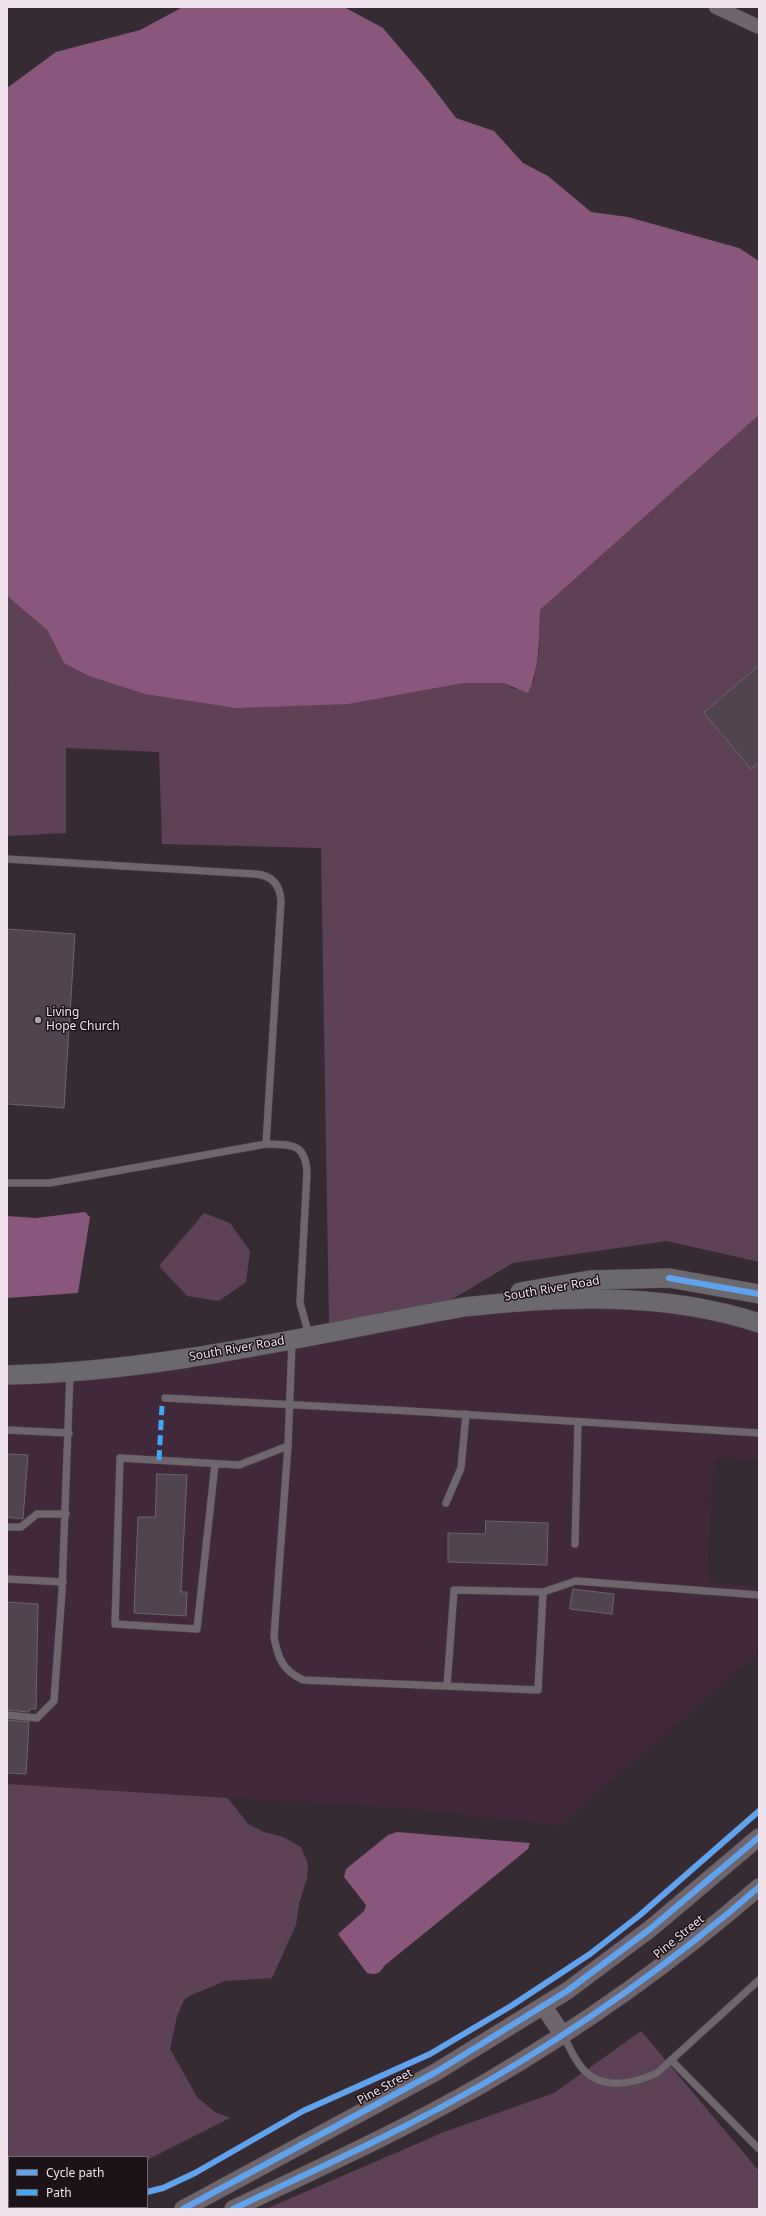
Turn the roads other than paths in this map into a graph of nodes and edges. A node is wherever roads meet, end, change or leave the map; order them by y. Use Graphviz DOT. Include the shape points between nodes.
graph roads {
  1 [pos="719,8"];
  2 [pos="759,27"];
  3 [pos="7,859"];
  4 [pos="266,1144"];
  5 [pos="7,1183"];
  6 [pos="759,1294"];
  7 [pos="464,1307"];
  8 [pos="759,1323"];
  9 [pos="300,1337"];
  10 [pos="70,1373"];
  11 [pos="7,1375"];
  12 [pos="165,1398"];
  13 [pos="290,1404"];
  14 [pos="466,1414"];
  15 [pos="578,1422"];
  16 [pos="7,1430"];
  17 [pos="69,1432"];
  18 [pos="759,1433"];
  19 [pos="288,1446"];
  20 [pos="215,1464"];
  21 [pos="446,1503"];
  22 [pos="66,1514"];
  23 [pos="7,1527"];
  24 [pos="575,1544"];
  25 [pos="7,1579"];
  26 [pos="63,1582"];
  27 [pos="543,1592"];
  28 [pos="759,1595"];
  29 [pos="447,1686"];
  30 [pos="7,1715"];
  31 [pos="759,1837"];
  32 [pos="759,1887"];
  33 [pos="759,1980"];
  34 [pos="543,2006"];
  35 [pos="563,2035"];
  36 [pos="671,2060"];
  37 [pos="759,2149"];
  38 [pos="184,2209"];
  39 [pos="233,2209"];
  1 -- 2 [label="street"];
  3 -- 4 [label="lane" via="255,874 274,881 280,889 281,901"];
  4 -- 5 [label="lane" via="50,1183"];
  4 -- 9 [label="lane" via="289,1145 305,1154 307,1172"];
  6 -- 7 [label="main road, South River Road" via="669,1278 590,1280 523,1291"];
  7 -- 8 [label="main road, South River Road" via="516,1301 611,1299 662,1302"];
  7 -- 9 [label="main road, South River Road"];
  9 -- 10 [label="main road, South River Road" via="131,1367"];
  9 -- 13 [label="lane"];
  10 -- 11 [label="main road, South River Road"];
  10 -- 17 [label="lane"];
  12 -- 13 [label="lane"];
  13 -- 14 [label="lane"];
  13 -- 19 [label="lane"];
  14 -- 15 [label="lane"];
  14 -- 21 [label="lane" via="461,1468"];
  15 -- 18 [label="lane"];
  15 -- 24 [label="lane"];
  16 -- 17 [label="lane"];
  17 -- 22 [label="lane"];
  19 -- 20 [label="lane" via="239,1465"];
  19 -- 29 [label="lane" via="274,1636 278,1658 291,1674 303,1680"];
  20 -- 20 [label="lane" via="120,1458 114,1624 197,1629"];
  22 -- 23 [label="lane" via="37,1514 21,1527"];
  22 -- 26 [label="lane"];
  25 -- 26 [label="lane"];
  26 -- 30 [label="lane" via="54,1701 37,1718"];
  27 -- 28 [label="lane" via="576,1581"];
  27 -- 29 [label="lane" via="454,1590"];
  27 -- 29 [label="lane" via="538,1690"];
  31 -- 34 [label="street, Pine Street" via="650,1929"];
  32 -- 35 [label="street, Pine Street" via="656,1970"];
  33 -- 36 [label="lane"];
  34 -- 35 [label="street"];
  34 -- 38 [label="street, Pine Street" via="436,2072"];
  35 -- 36 [label="lane" via="582,2069 598,2080 623,2084 641,2081 657,2073"];
  35 -- 39 [label="street, Pine Street" via="437,2109"];
  36 -- 37 [label="lane"];
}
